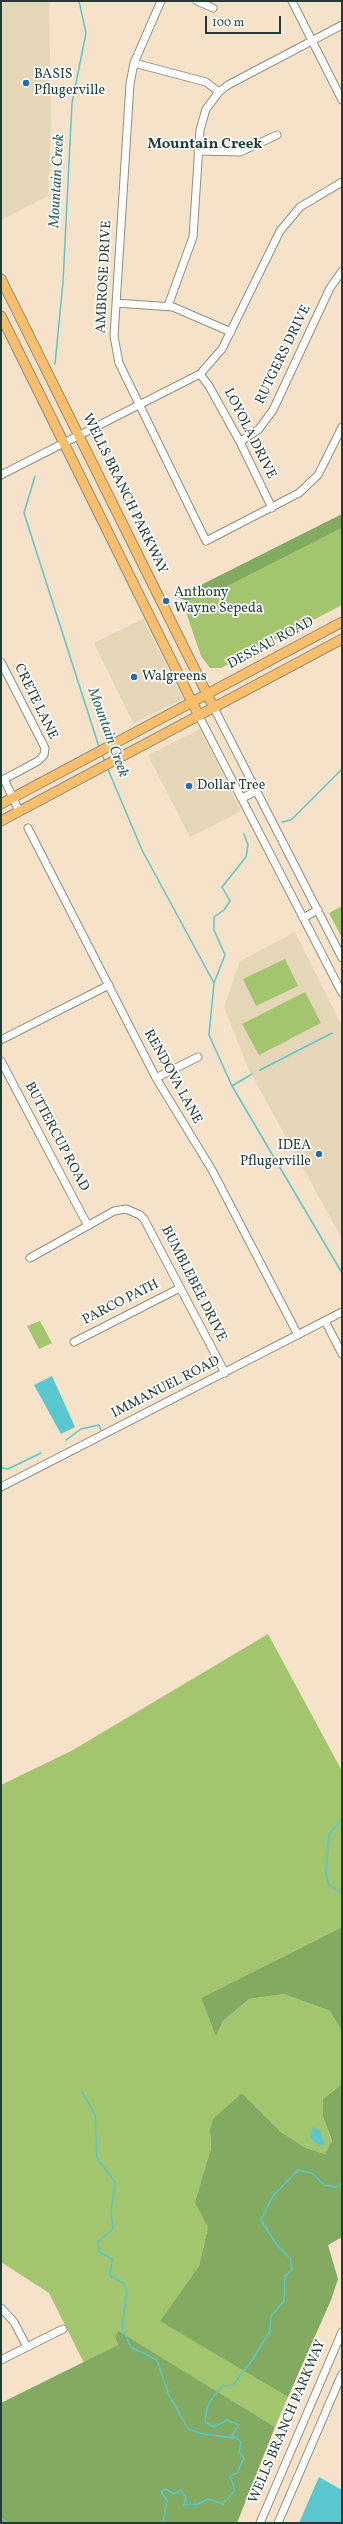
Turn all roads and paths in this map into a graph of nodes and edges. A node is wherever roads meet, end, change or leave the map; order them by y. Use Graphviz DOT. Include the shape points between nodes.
graph roads {
  1 [pos="161,1"];
  2 [pos="197,1"];
  3 [pos="292,1"];
  4 [pos="213,8"];
  5 [pos="342,25"];
  6 [pos="312,41"];
  7 [pos="134,63"];
  8 [pos="219,92"];
  9 [pos="342,100"];
  10 [pos="277,135"];
  11 [pos="198,151"];
  12 [pos="342,182"];
  13 [pos="342,271"];
  14 [pos="1,279"];
  15 [pos="116,303"];
  16 [pos="168,306"];
  17 [pos="1,316"];
  18 [pos="231,332"];
  19 [pos="200,374"];
  20 [pos="139,405"];
  21 [pos="342,427"];
  22 [pos="79,435"];
  23 [pos="240,442"];
  24 [pos="64,443"];
  25 [pos="1,475"];
  26 [pos="272,508"];
  27 [pos="167,611"];
  28 [pos="152,619"];
  29 [pos="342,622"];
  30 [pos="342,639"];
  31 [pos="1,662"];
  32 [pos="208,694"];
  33 [pos="193,702"];
  34 [pos="214,708"];
  35 [pos="199,716"];
  36 [pos="2,780"];
  37 [pos="257,791"];
  38 [pos="13,798"];
  39 [pos="242,798"];
  40 [pos="1,804"];
  41 [pos="20,811"];
  42 [pos="1,821"];
  43 [pos="28,828"];
  44 [pos="318,910"];
  45 [pos="303,918"];
  46 [pos="342,958"];
  47 [pos="109,985"];
  48 [pos="342,993"];
  49 [pos="1,1040"];
  50 [pos="198,1057"];
  51 [pos="1,1061"];
  52 [pos="156,1078"];
  53 [pos="88,1226"];
  54 [pos="30,1258"];
  55 [pos="180,1288"];
  56 [pos="342,1312"];
  57 [pos="325,1321"];
  58 [pos="298,1335"];
  59 [pos="74,1342"];
  60 [pos="342,1354"];
  61 [pos="225,1373"];
  62 [pos="1,1487"];
  63 [pos="1,2308"];
  64 [pos="63,2329"];
  65 [pos="342,2332"];
  66 [pos="27,2347"];
  67 [pos="1,2360"];
  68 [pos="342,2374"];
  69 [pos="260,2523"];
  70 [pos="278,2523"];
  1 -- 7 [label="street, AMBROSE DRIVE"];
  2 -- 4 [label="street"];
  3 -- 6 [label="street"];
  5 -- 6 [label="street"];
  6 -- 8 [label="street" via="232,82"];
  6 -- 9 [label="street"];
  7 -- 8 [label="street" via="206,82"];
  7 -- 15 [label="street, AMBROSE DRIVE" via="130,84"];
  8 -- 11 [label="street" via="202,118"];
  10 -- 11 [label="street" via="240,152"];
  11 -- 16 [label="street" via="193,238"];
  12 -- 18 [label="street" via="300,206 280,230"];
  13 -- 23 [label="street, RUTGERS DRIVE" via="330,288 273,410 259,429"];
  14 -- 22 [label="main road, WELLS BRANCH PARKWAY"];
  15 -- 16 [label="street"];
  15 -- 20 [label="street, AMBROSE DRIVE" via="116,353"];
  16 -- 18 [label="street" via="190,312"];
  17 -- 24 [label="main road"];
  18 -- 19 [label="street" via="222,349"];
  19 -- 20 [label="street"];
  19 -- 23 [label="street, LOYOLA DRIVE" via="210,386"];
  20 -- 22 [label="street"];
  20 -- 26 [label="street, AMBROSE DRIVE" via="206,541"];
  21 -- 26 [label="street" via="318,474 299,493"];
  22 -- 24 [label="street"];
  22 -- 27 [label="main road, WELLS BRANCH PARKWAY"];
  23 -- 26 [label="street, LOYOLA DRIVE"];
  24 -- 25 [label="street"];
  24 -- 28 [label="main road"];
  27 -- 28 [label="main road"];
  27 -- 32 [label="main road, WELLS BRANCH PARKWAY"];
  28 -- 33 [label="main road"];
  29 -- 32 [label="main road, DESSAU ROAD"];
  30 -- 34 [label="main road, DESSAU ROAD"];
  31 -- 36 [label="street, CRETE LANE" via="45,748 44,755 38,761"];
  32 -- 33 [label="main road, DESSAU ROAD"];
  32 -- 34 [label="main road, WELLS BRANCH PARKWAY"];
  33 -- 35 [label="main road"];
  33 -- 38 [label="main road, DESSAU ROAD"];
  34 -- 35 [label="main road, DESSAU ROAD"];
  34 -- 37 [label="street, WELLS BRANCH PARKWAY"];
  35 -- 39 [label="street"];
  35 -- 41 [label="main road, DESSAU ROAD"];
  36 -- 38 [label="street"];
  37 -- 39 [label="street"];
  37 -- 44 [label="street, WELLS BRANCH PARKWAY"];
  38 -- 40 [label="main road, DESSAU ROAD"];
  38 -- 41 [label="street"];
  39 -- 45 [label="street"];
  41 -- 42 [label="main road, DESSAU ROAD"];
  43 -- 47 [label="street, RENDOVA LANE"];
  44 -- 45 [label="street"];
  44 -- 46 [label="street, WELLS BRANCH PARKWAY"];
  45 -- 48 [label="street"];
  47 -- 49 [label="street"];
  47 -- 52 [label="street, RENDOVA LANE"];
  50 -- 52 [label="street"];
  51 -- 53 [label="street, BUTTERCUP ROAD"];
  52 -- 58 [label="street, RENDOVA LANE" via="212,1170"];
  53 -- 54 [label="street"];
  53 -- 55 [label="street, BUMBLEBEE DRIVE" via="114,1211 133,1211 144,1219"];
  55 -- 59 [label="street, PARCO PATH"];
  55 -- 61 [label="street, BUMBLEBEE DRIVE"];
  56 -- 57 [label="street, IMMANUEL ROAD"];
  57 -- 58 [label="street, IMMANUEL ROAD"];
  57 -- 60 [label="street"];
  58 -- 61 [label="street, IMMANUEL ROAD"];
  61 -- 62 [label="street, IMMANUEL ROAD"];
  63 -- 66 [label="street" via="14,2322"];
  64 -- 66 [label="street"];
  65 -- 69 [label="street, WELLS BRANCH PARKWAY"];
  66 -- 67 [label="street"];
  68 -- 70 [label="street"];
}
